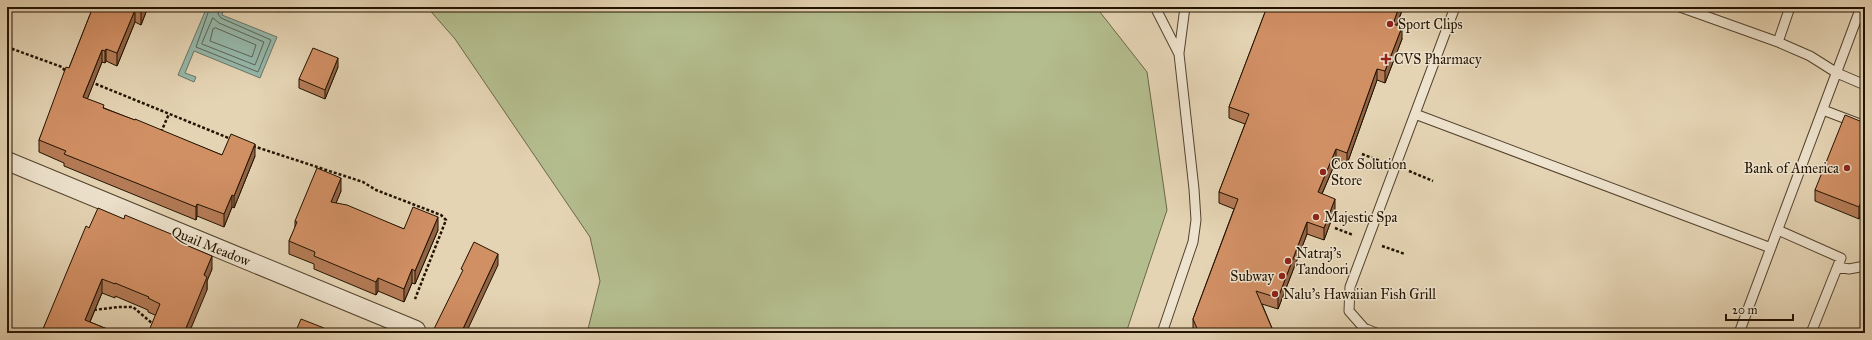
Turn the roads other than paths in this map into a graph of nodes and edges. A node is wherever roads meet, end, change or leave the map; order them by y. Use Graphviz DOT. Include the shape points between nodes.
graph roads {
  1 [pos="1155,7"];
  2 [pos="1185,7"];
  3 [pos="1455,7"];
  4 [pos="1680,7"];
  5 [pos="1790,7"];
  6 [pos="1861,7"];
  7 [pos="1778,42"];
  8 [pos="1179,54"];
  9 [pos="1837,73"];
  10 [pos="1865,85"];
  11 [pos="1823,110"];
  12 [pos="1415,114"];
  13 [pos="1865,126"];
  14 [pos="7,161"];
  15 [pos="1778,230"];
  16 [pos="1771,248"];
  17 [pos="1865,266"];
  18 [pos="1838,267"];
  19 [pos="416,330"];
  20 [pos="1162,333"];
  21 [pos="1376,333"];
  22 [pos="1739,333"];
  23 [pos="1811,333"];
  1 -- 8 [label="lane"];
  2 -- 8 [label="lane"];
  3 -- 12 [label="lane"];
  4 -- 7 [label="lane"];
  5 -- 7 [label="lane"];
  6 -- 9 [label="lane"];
  7 -- 9 [label="lane" via="1810,56"];
  8 -- 20 [label="lane" via="1196,220 1193,242"];
  9 -- 10 [label="lane"];
  9 -- 11 [label="lane"];
  11 -- 13 [label="lane"];
  11 -- 15 [label="lane"];
  12 -- 16 [label="lane"];
  12 -- 21 [label="lane" via="1350,287 1349,311 1364,328"];
  14 -- 19 [label="street, Quail Meadow"];
  15 -- 16 [label="lane"];
  15 -- 18 [label="lane" via="1841,258"];
  16 -- 22 [label="lane"];
  17 -- 18 [label="lane" via="1849,269"];
  18 -- 23 [label="lane"];
}
